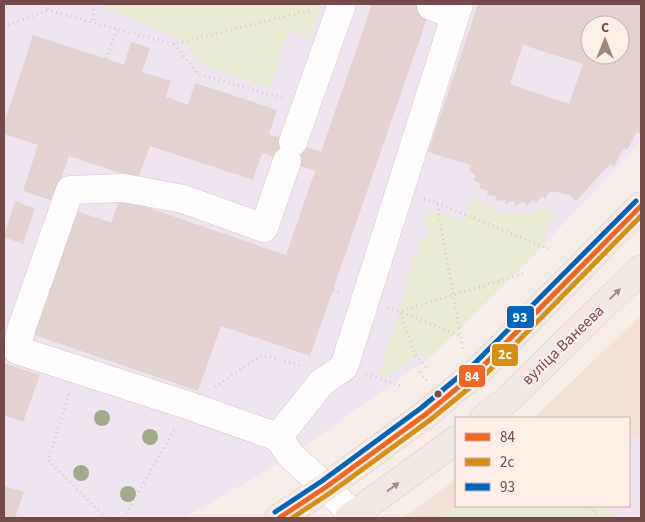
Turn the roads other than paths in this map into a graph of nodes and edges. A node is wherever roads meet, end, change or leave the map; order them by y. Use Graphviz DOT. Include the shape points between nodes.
graph roads {
  1 [pos="331,6"];
  2 [pos="448,8"];
  3 [pos="641,206"];
  4 [pos="641,269"];
  5 [pos="485,417"];
  6 [pos="278,437"];
  7 [pos="455,441"];
  8 [pos="326,487"];
  9 [pos="351,517"];
  10 [pos="279,518"];
  1 -- 6 [label="lane" via="307,105 264,228 183,199 124,188 70,190 17,350"];
  2 -- 6 [label="lane" via="399,191 344,367 322,382"];
  3 -- 8 [label="main road" via="479,370 426,414"];
  5 -- 4 [label="main road, вуліца Ванеева, one-way" via="505,402"];
  6 -- 8 [label="lane" via="291,456"];
  9 -- 7 [label="main road, one-way"];
  8 -- 9 [label="lane"];
  8 -- 10 [label="main road"];
}
